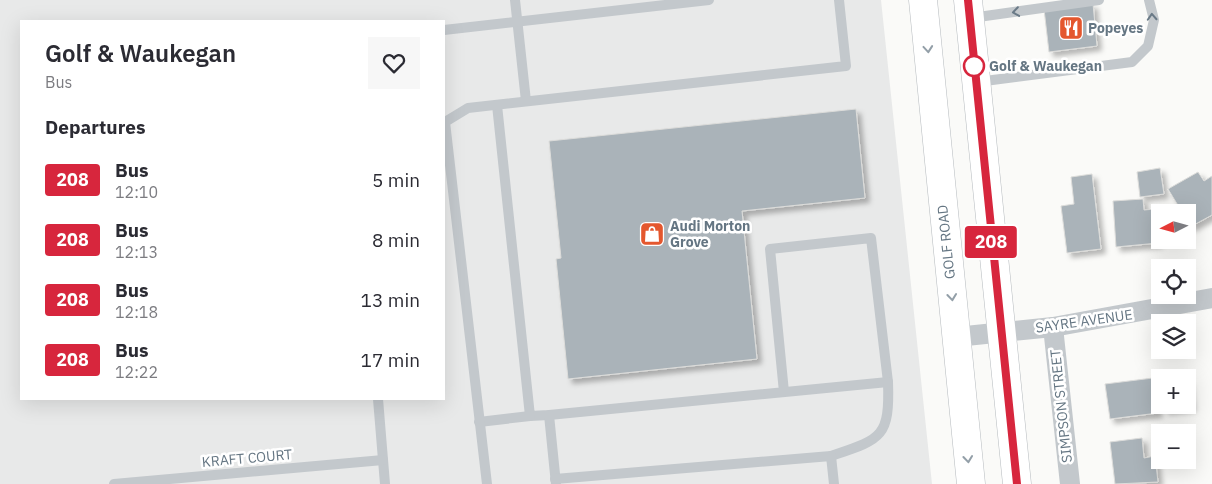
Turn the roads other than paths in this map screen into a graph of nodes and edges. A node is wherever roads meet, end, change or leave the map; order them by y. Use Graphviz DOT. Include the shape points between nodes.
graph roads {
  1 [pos="515,0"];
  2 [pos="709,0"];
  3 [pos="839,0"];
  4 [pos="923,0"];
  5 [pos="1099,0"];
  6 [pos="1149,0"];
  7 [pos="968,9"];
  8 [pos="517,22"];
  9 [pos="445,30"];
  10 [pos="976,82"];
  11 [pos="526,101"];
  12 [pos="497,105"];
  13 [pos="1212,298"];
  14 [pos="1053,327"];
  15 [pos="1001,331"];
  16 [pos="956,337"];
  17 [pos="888,382"];
  18 [pos="784,392"];
  19 [pos="378,400"];
  20 [pos="549,415"];
  21 [pos="530,416"];
  22 [pos="480,422"];
  23 [pos="831,456"];
  24 [pos="383,460"];
  25 [pos="555,482"];
  26 [pos="114,484"];
  27 [pos="385,484"];
  28 [pos="487,484"];
  29 [pos="834,484"];
  30 [pos="971,484"];
  31 [pos="1017,484"];
  32 [pos="1070,484"];
  1 -- 8 [label="lane"];
  2 -- 8 [label="lane"];
  3 -- 11 [label="lane" via="846,66"];
  4 -- 16 [label="main road, GOLF ROAD, one-way"];
  5 -- 7 [label="lane, one-way"];
  10 -- 6 [label="lane, one-way" via="1132,62 1148,46 1154,20"];
  7 -- 10 [label="main road"];
  8 -- 9 [label="lane"];
  8 -- 11 [label="lane"];
  10 -- 15 [label="main road"];
  11 -- 12 [label="lane"];
  12 -- 21 [label="lane"];
  12 -- 22 [label="lane" via="468,108 446,122"];
  13 -- 14 [label="street, SAYRE AVENUE"];
  14 -- 15 [label="street, SAYRE AVENUE"];
  14 -- 32 [label="street, SIMPSON STREET"];
  15 -- 16 [label="street, SAYRE AVENUE"];
  15 -- 31 [label="main road"];
  16 -- 30 [label="main road, GOLF ROAD, one-way"];
  17 -- 18 [label="lane"];
  17 -- 18 [label="lane" via="871,238 770,249"];
  17 -- 23 [label="lane" via="889,409 882,433 864,445"];
  18 -- 20 [label="lane"];
  19 -- 24 [label="lane"];
  20 -- 21 [label="lane"];
  20 -- 25 [label="lane"];
  21 -- 22 [label="lane"];
  22 -- 28 [label="lane"];
  23 -- 25 [label="lane"];
  23 -- 29 [label="lane"];
  24 -- 26 [label="lane, KRAFT COURT"];
  24 -- 27 [label="lane"];
}
